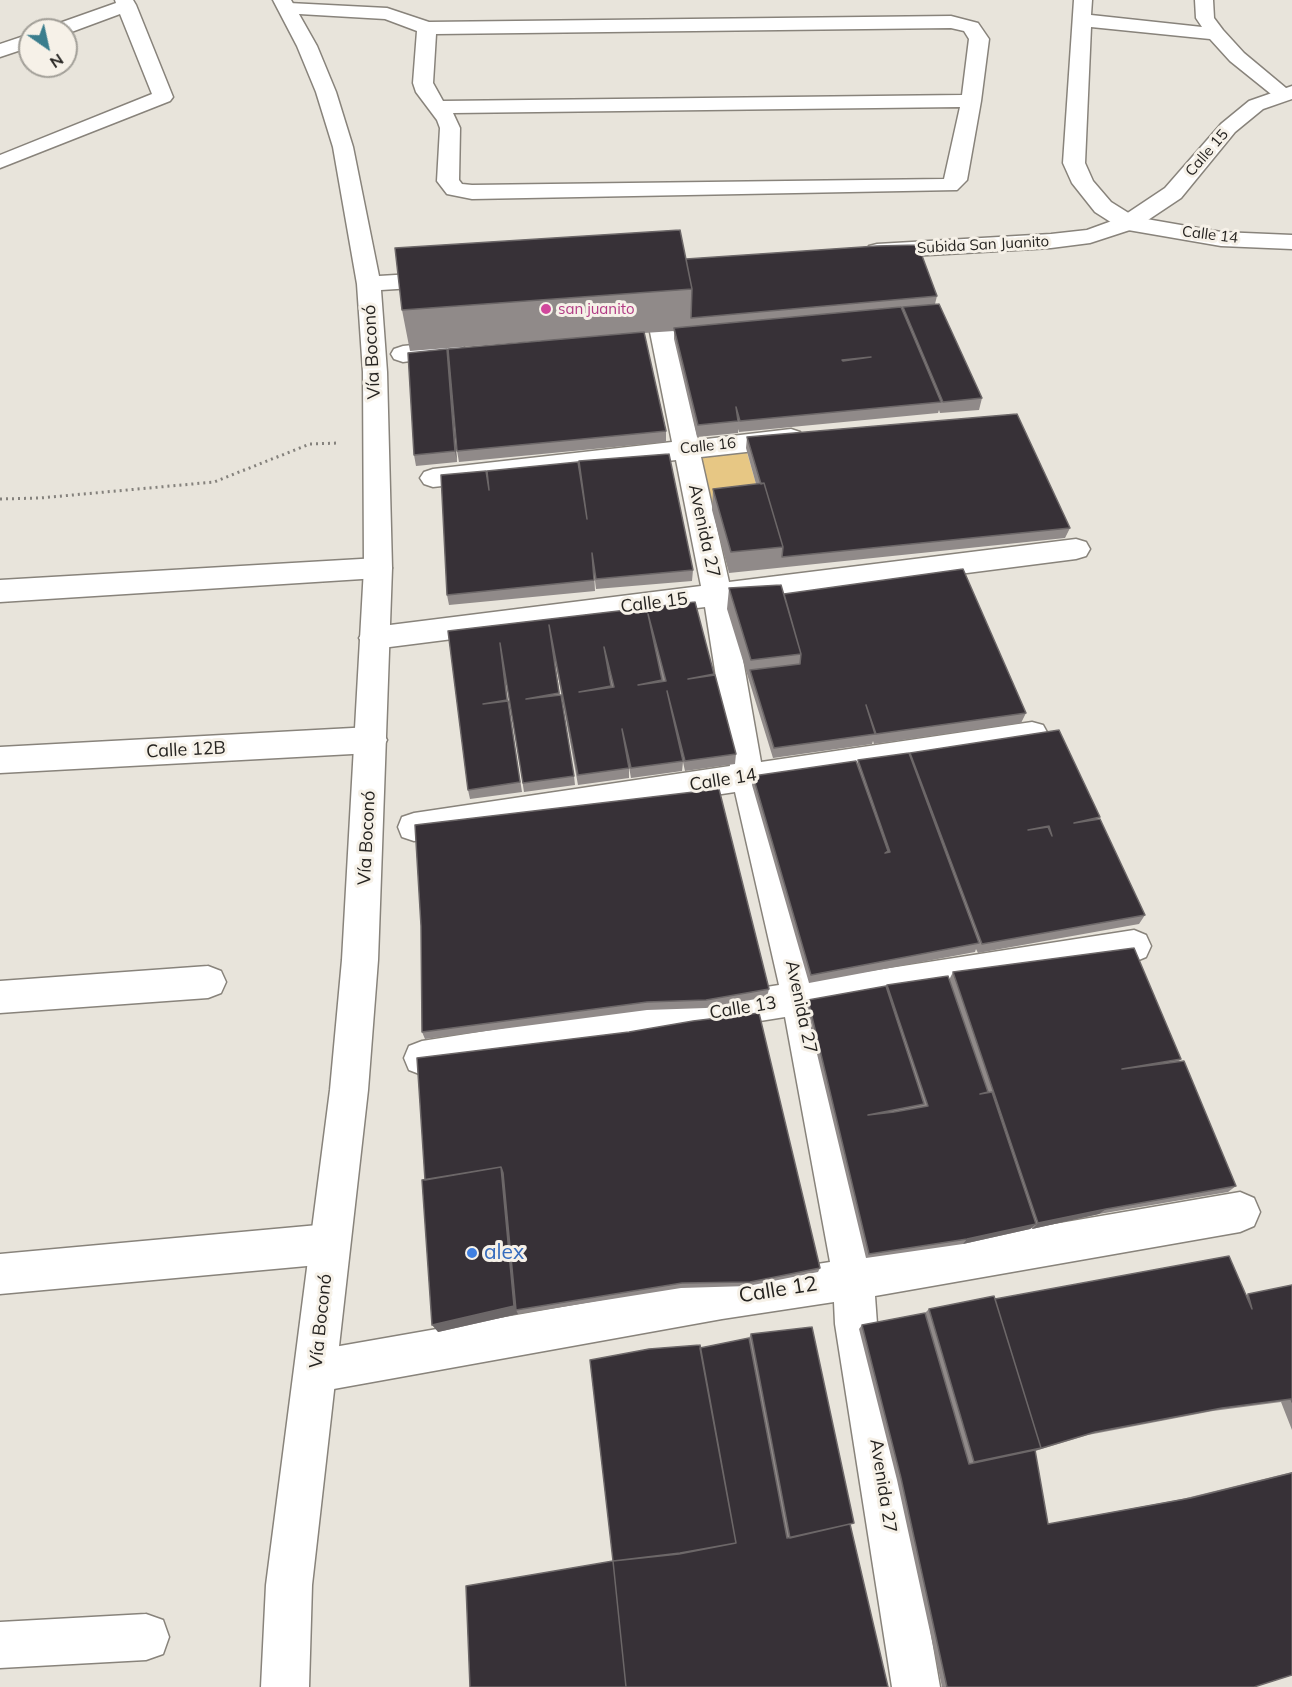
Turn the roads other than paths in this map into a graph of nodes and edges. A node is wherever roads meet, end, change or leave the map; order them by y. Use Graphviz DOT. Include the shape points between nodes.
graph roads {
  1 [pos="1204,0"];
  2 [pos="126,3"];
  3 [pos="285,5"];
  4 [pos="1082,10"];
  5 [pos="78,22"];
  6 [pos="427,28"];
  7 [pos="1216,34"];
  8 [pos="18,44"];
  9 [pos="0,51"];
  10 [pos="1287,93"];
  11 [pos="971,101"];
  12 [pos="437,107"];
  13 [pos="0,162"];
  14 [pos="1128,223"];
  15 [pos="1292,242"];
  16 [pos="856,253"];
  17 [pos="464,278"];
  18 [pos="369,284"];
  19 [pos="662,332"];
  20 [pos="474,348"];
  21 [pos="403,354"];
  22 [pos="817,435"];
  23 [pos="686,448"];
  24 [pos="433,478"];
  25 [pos="1076,549"];
  26 [pos="378,568"];
  27 [pos="0,591"];
  28 [pos="717,595"];
  29 [pos="374,638"];
  30 [pos="1032,734"];
  31 [pos="371,740"];
  32 [pos="0,760"];
  33 [pos="748,777"];
  34 [pos="414,827"];
  35 [pos="1134,946"];
  36 [pos="208,982"];
  37 [pos="0,998"];
  38 [pos="800,999"];
  39 [pos="422,1058"];
  40 [pos="1240,1212"];
  41 [pos="329,1244"];
  42 [pos="0,1274"];
  43 [pos="853,1279"];
  44 [pos="317,1371"];
  45 [pos="146,1637"];
  46 [pos="0,1645"];
  47 [pos="285,1687"];
  48 [pos="916,1687"];
  1 -- 7 [label="street" via="1205,18"];
  2 -- 5 [label="street"];
  2 -- 13 [label="street" via="163,98"];
  3 -- 6 [label="street" via="387,14"];
  3 -- 18 [label="street, Vía Boconó" via="326,92 343,147"];
  4 -- 7 [label="street"];
  4 -- 14 [label="street" via="1074,163 1083,183 1103,207"];
  6 -- 11 [label="street" via="951,22 971,27 979,39"];
  6 -- 12 [label="street" via="423,83"];
  7 -- 10 [label="street" via="1237,57"];
  8 -- 9 [label="street"];
  10 -- 14 [label="street, Calle 15" via="1256,105 1228,128 1173,193"];
  11 -- 12 [label="street"];
  11 -- 12 [label="street" via="956,180 949,185 472,192 455,189 448,181 450,128"];
  14 -- 15 [label="street, Calle 14" via="1221,239"];
  14 -- 16 [label="street, Subida San Juanito" via="1090,236 1051,241"];
  17 -- 18 [label="street"];
  18 -- 26 [label="street, Vía Boconó" via="375,372"];
  19 -- 23 [label="street, Avenida 27"];
  20 -- 21 [label="street"];
  22 -- 23 [label="street, Calle 16"];
  23 -- 24 [label="street, Calle 16"];
  23 -- 28 [label="street, Avenida 27"];
  25 -- 28 [label="street, Calle 15"];
  26 -- 27 [label="street"];
  26 -- 29 [label="street, Vía Boconó"];
  28 -- 29 [label="street, Calle 15"];
  28 -- 33 [label="street, Avenida 27"];
  29 -- 31 [label="street, Vía Boconó"];
  30 -- 33 [label="street, Calle 14"];
  31 -- 32 [label="street, Calle 12B"];
  31 -- 41 [label="street, Vía Boconó" via="360,960 349,1089"];
  33 -- 34 [label="street, Calle 14"];
  33 -- 38 [label="street, Avenida 27"];
  35 -- 38 [label="street, Calle 13"];
  36 -- 37 [label="street"];
  38 -- 39 [label="street, Calle 13"];
  38 -- 43 [label="street, Avenida 27"];
  40 -- 43 [label="street, Calle 12"];
  41 -- 42 [label="street"];
  41 -- 44 [label="street, Vía Boconó"];
  43 -- 44 [label="street, Calle 12"];
  43 -- 48 [label="street, Avenida 27" via="856,1324"];
  44 -- 47 [label="street, Vía Boconó" via="289,1585"];
  45 -- 46 [label="street"];
}
